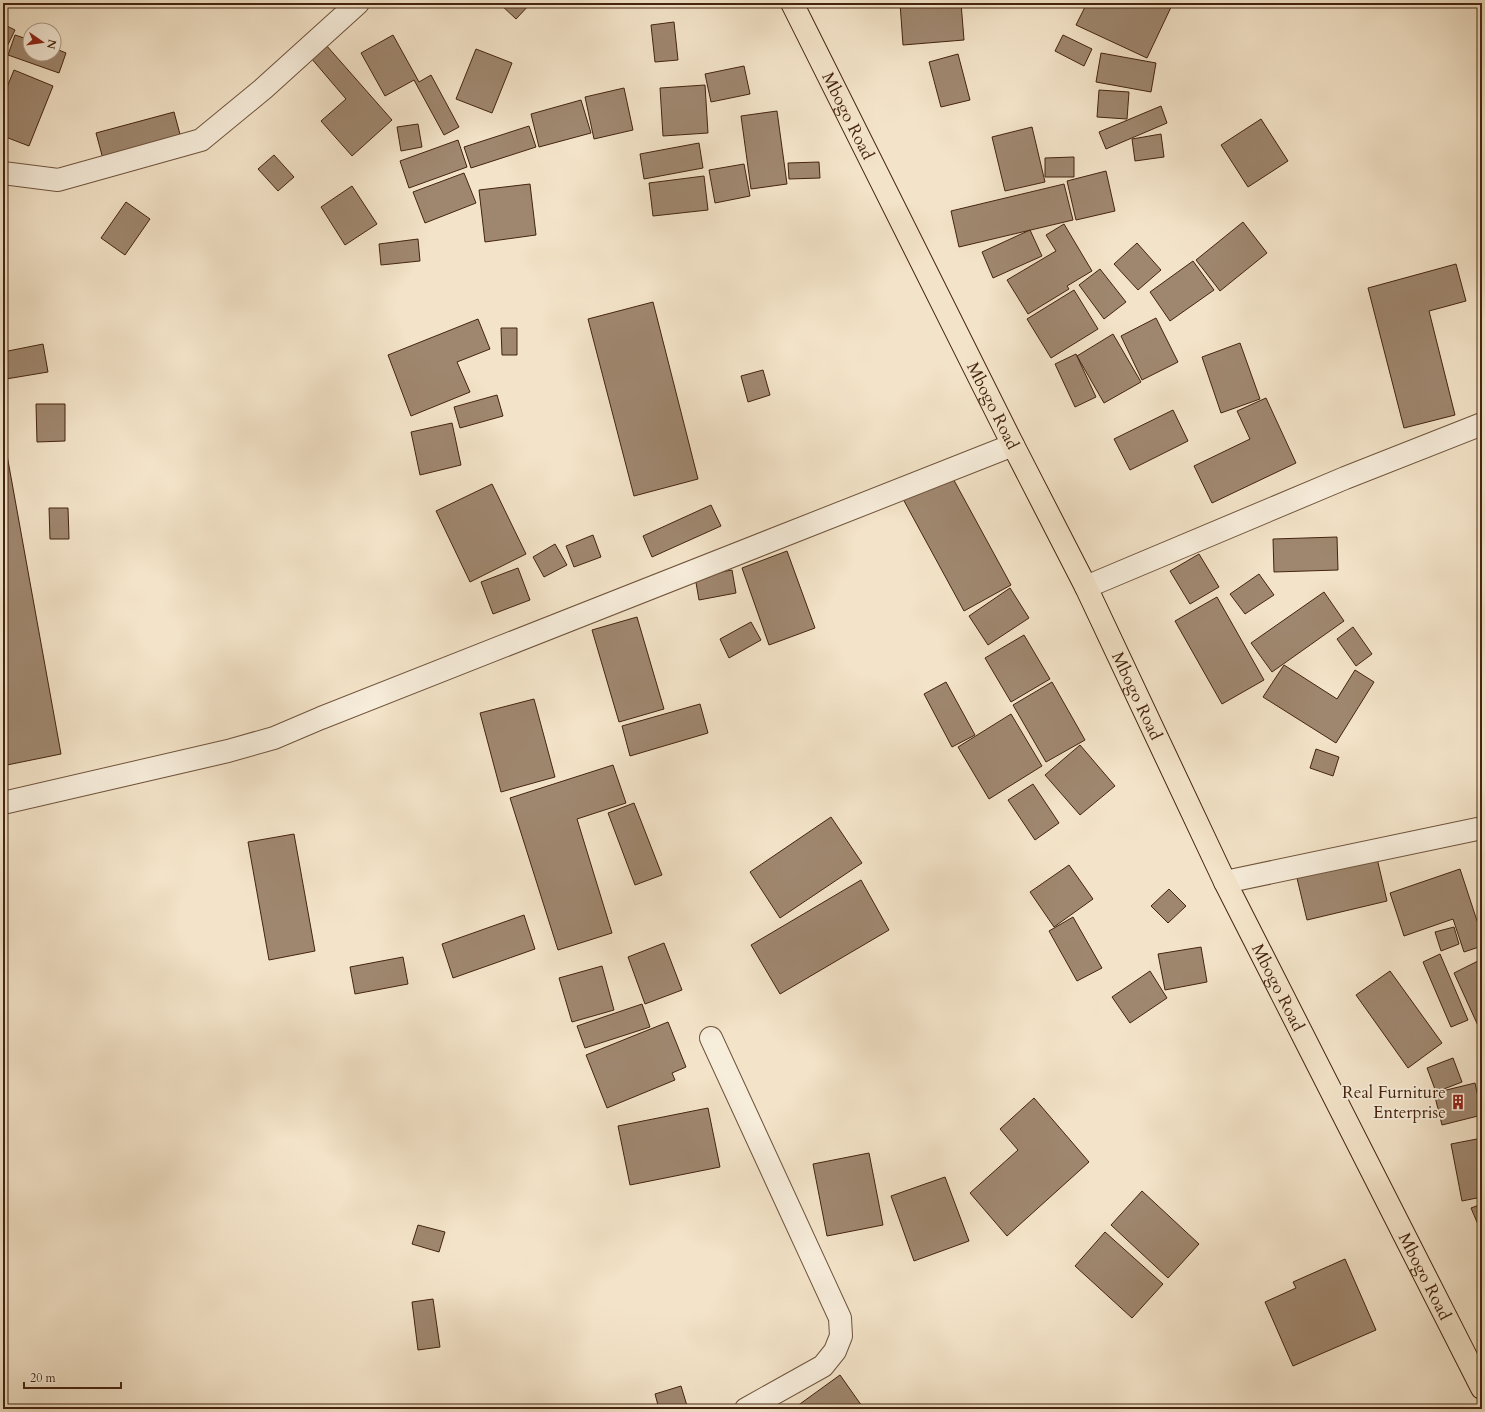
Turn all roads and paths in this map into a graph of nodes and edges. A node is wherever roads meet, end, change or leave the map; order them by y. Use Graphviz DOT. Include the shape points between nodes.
graph roads {
  1 [pos="358,3"];
  2 [pos="792,3"];
  3 [pos="3,173"];
  4 [pos="1482,424"];
  5 [pos="1013,445"];
  6 [pos="1086,587"];
  7 [pos="3,803"];
  8 [pos="1482,828"];
  9 [pos="1225,882"];
  10 [pos="711,1038"];
  11 [pos="1482,1388"];
  12 [pos="746,1409"];
  1 -- 3 [label="street" via="263,89 201,140 58,180"];
  2 -- 5 [label="main road, Mbogo Road"];
  4 -- 6 [label="street" via="1345,478"];
  5 -- 6 [label="main road, Mbogo Road"];
  5 -- 7 [label="street" via="274,738 228,752"];
  6 -- 9 [label="main road, Mbogo Road"];
  8 -- 9 [label="street"];
  9 -- 11 [label="main road, Mbogo Road"];
  10 -- 12 [label="street" via="840,1318 841,1336 835,1351 823,1366"];
}
